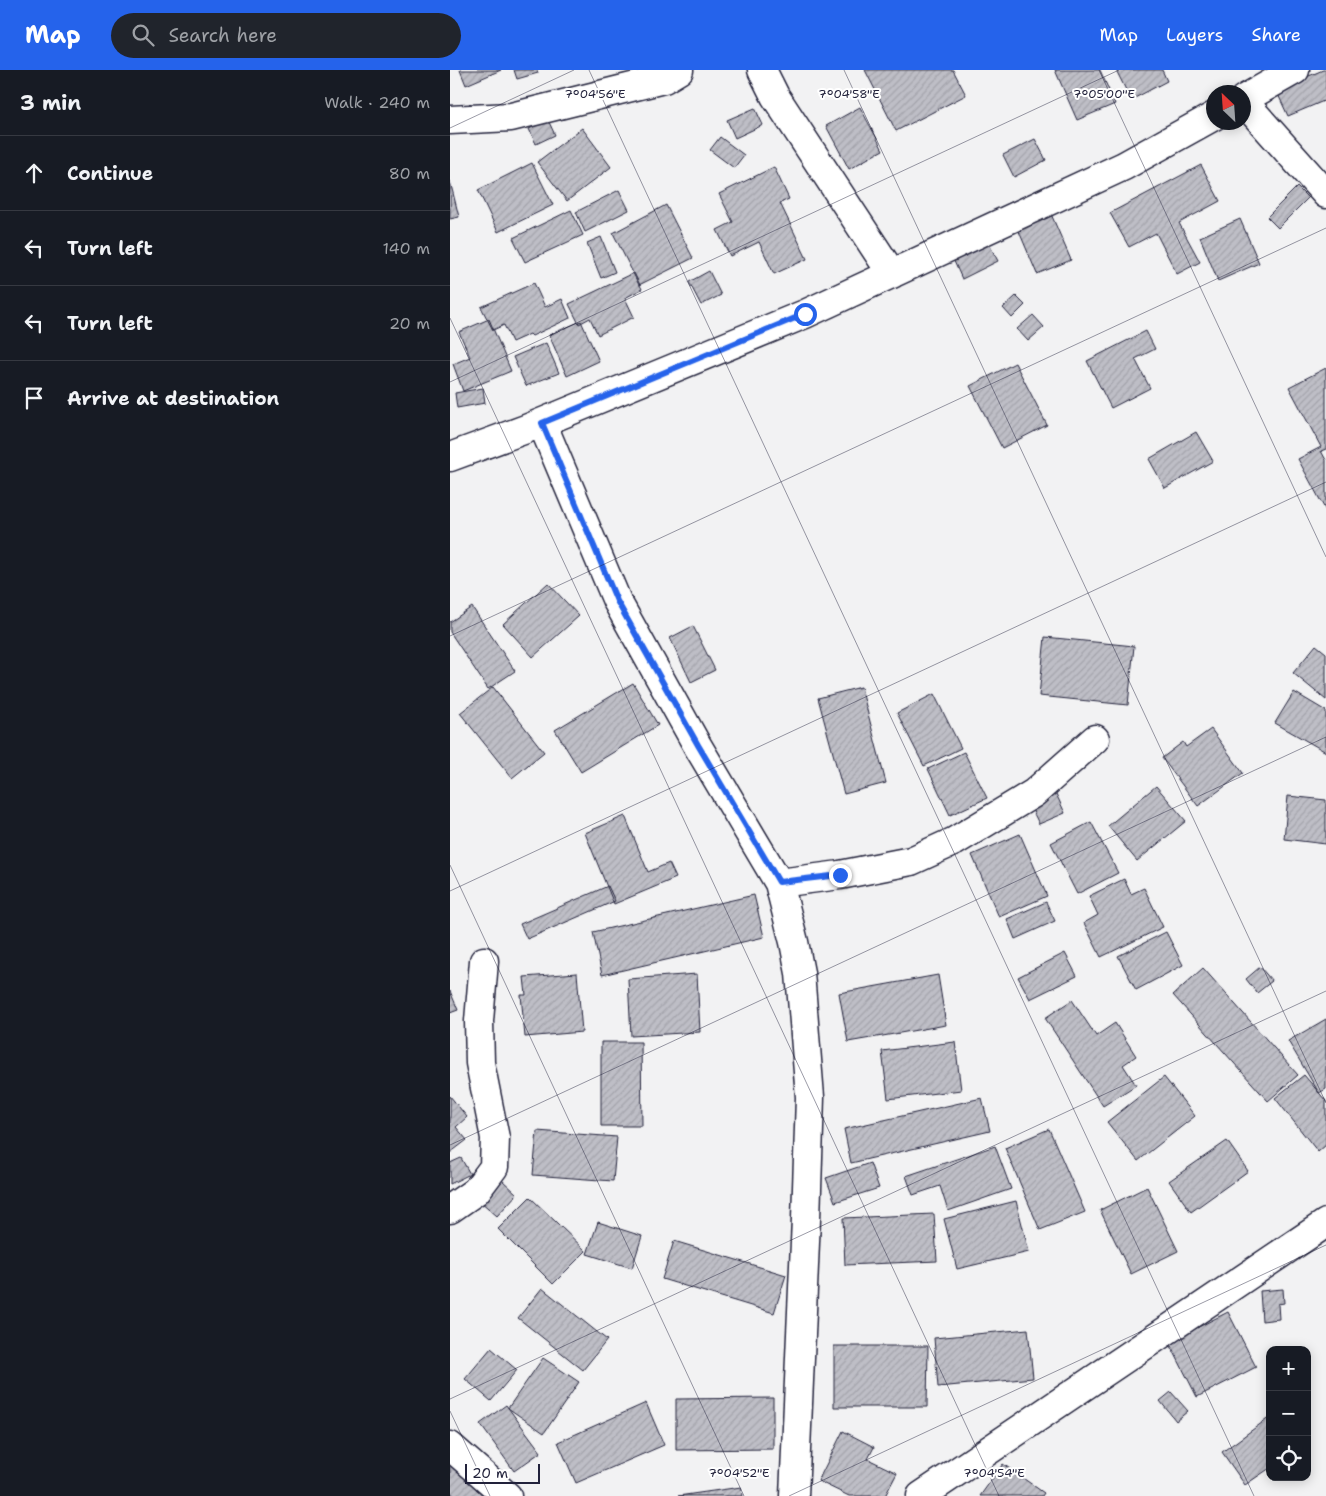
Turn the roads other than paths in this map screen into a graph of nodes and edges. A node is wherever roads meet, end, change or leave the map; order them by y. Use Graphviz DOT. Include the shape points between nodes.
graph roads {
  1 [pos="679,70"];
  2 [pos="762,70"];
  3 [pos="1295,70"];
  4 [pos="1251,96"];
  5 [pos="1251,108"];
  6 [pos="450,120"];
  7 [pos="1206,120"];
  8 [pos="1326,194"];
  9 [pos="892,274"];
  10 [pos="542,423"];
  11 [pos="450,457"];
  12 [pos="1095,739"];
  13 [pos="779,882"];
  14 [pos="484,961"];
  15 [pos="450,1209"];
  16 [pos="1326,1223"];
  17 [pos="450,1446"];
  18 [pos="507,1496"];
  19 [pos="794,1496"];
  20 [pos="921,1496"];
  1 -- 6 [label="street" via="664,79 511,117"];
  2 -- 9 [label="street" via="775,96"];
  3 -- 4 [label="street"];
  5 -- 8 [label="street"];
  7 -- 9 [label="street" via="1124,166"];
  9 -- 10 [label="street" via="805,314"];
  10 -- 11 [label="street"];
  10 -- 13 [label="street" via="617,601"];
  12 -- 13 [label="street" via="1034,793 955,841 910,860 840,875"];
  13 -- 19 [label="street" via="800,973 810,1097"];
  14 -- 15 [label="street" via="479,1021 480,1063 495,1138 494,1167 476,1191"];
  16 -- 20 [label="street"];
  17 -- 18 [label="street"];
}
